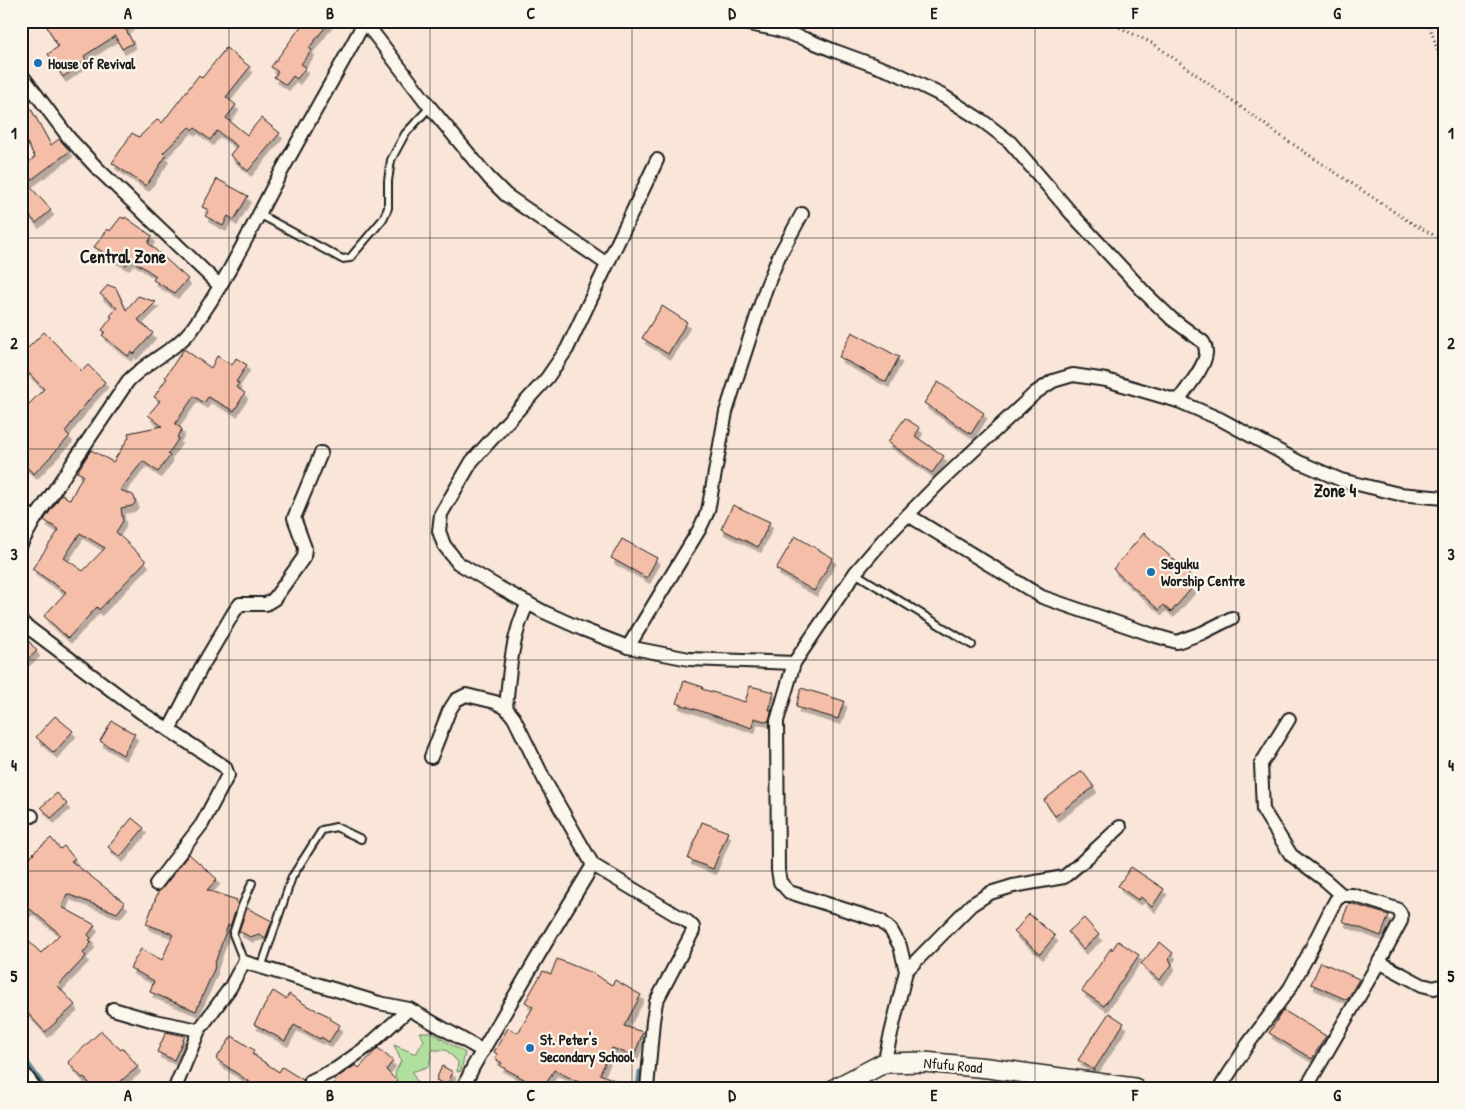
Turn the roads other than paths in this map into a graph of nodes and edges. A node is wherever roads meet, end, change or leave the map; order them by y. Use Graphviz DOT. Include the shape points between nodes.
graph roads {
  1 [pos="733,21"];
  2 [pos="365,22"];
  3 [pos="21,74"];
  4 [pos="430,107"];
  5 [pos="657,160"];
  6 [pos="259,214"];
  7 [pos="802,214"];
  8 [pos="607,264"];
  9 [pos="220,286"];
  10 [pos="1178,402"];
  11 [pos="321,452"];
  12 [pos="1444,498"];
  13 [pos="21,509"];
  14 [pos="908,515"];
  15 [pos="35,519"];
  16 [pos="21,544"];
  17 [pos="855,573"];
  18 [pos="528,603"];
  19 [pos="1232,618"];
  20 [pos="21,622"];
  21 [pos="972,645"];
  22 [pos="628,647"];
  23 [pos="794,663"];
  24 [pos="506,708"];
  25 [pos="1289,719"];
  26 [pos="169,730"];
  27 [pos="431,757"];
  28 [pos="1120,827"];
  29 [pos="361,839"];
  30 [pos="593,865"];
  31 [pos="252,883"];
  32 [pos="156,884"];
  33 [pos="1342,895"];
  34 [pos="244,962"];
  35 [pos="1379,962"];
  36 [pos="261,968"];
  37 [pos="906,971"];
  38 [pos="1444,985"];
  39 [pos="112,1009"];
  40 [pos="409,1009"];
  41 [pos="199,1030"];
  42 [pos="483,1051"];
  43 [pos="884,1063"];
  44 [pos="21,1076"];
  45 [pos="311,1081"];
  46 [pos="1108,1086"];
  47 [pos="30,1088"];
  48 [pos="175,1088"];
  49 [pos="462,1088"];
  50 [pos="647,1088"];
  51 [pos="836,1088"];
  52 [pos="1134,1088"];
  53 [pos="1220,1088"];
  54 [pos="1306,1088"];
  1 -- 10 [label="street" via="805,38 898,74 945,96 1010,142 1146,294 1203,342 1206,354 1202,365"];
  2 -- 4 [label="street"];
  2 -- 6 [label="street"];
  3 -- 9 [label="street" via="91,162"];
  4 -- 6 [label="lane" via="406,134 391,160 388,208 383,219 350,258 342,259"];
  4 -- 8 [label="street" via="506,195"];
  5 -- 8 [label="street"];
  6 -- 9 [label="street"];
  7 -- 22 [label="street" via="778,256 726,412 708,511 700,530"];
  8 -- 18 [label="street" via="567,349 547,378 472,461 441,514 439,531 444,545 458,563"];
  9 -- 15 [label="street" via="181,342 128,381"];
  10 -- 12 [label="street" via="1220,419 1299,462 1341,480 1399,494"];
  10 -- 14 [label="street" via="1106,380 1073,375 1053,381 1036,393"];
  11 -- 26 [label="street" via="294,518 305,548 304,557 266,604 240,604 201,668"];
  13 -- 15 [label="street"];
  14 -- 17 [label="street"];
  14 -- 19 [label="street" via="1042,597 1153,635 1177,642"];
  15 -- 16 [label="street"];
  17 -- 21 [label="lane"];
  17 -- 23 [label="street"];
  18 -- 22 [label="street"];
  18 -- 24 [label="street" via="512,654"];
  20 -- 26 [label="street"];
  22 -- 23 [label="street" via="689,659"];
  23 -- 37 [label="street" via="777,721 780,882 789,892 881,921 891,930 900,946"];
  24 -- 27 [label="street" via="466,695 456,700"];
  24 -- 30 [label="street"];
  25 -- 33 [label="street" via="1261,764 1264,810 1291,855"];
  26 -- 32 [label="street" via="225,767 228,775 202,824"];
  28 -- 37 [label="street" via="1064,877 1013,886 990,893 971,905"];
  29 -- 36 [label="lane" via="336,827 322,830 292,877"];
  30 -- 42 [label="street"];
  30 -- 50 [label="street" via="693,927 656,1002"];
  31 -- 34 [label="lane" via="233,934"];
  33 -- 35 [label="street" via="1353,895 1401,912 1401,920"];
  33 -- 53 [label="street" via="1332,907 1290,988"];
  34 -- 36 [label="street"];
  34 -- 41 [label="street" via="230,988"];
  35 -- 38 [label="street" via="1422,985 1434,988"];
  35 -- 54 [label="street"];
  36 -- 40 [label="street"];
  37 -- 43 [label="street"];
  39 -- 41 [label="street"];
  40 -- 42 [label="street"];
  40 -- 45 [label="street" via="368,1046 336,1069"];
  41 -- 48 [label="street"];
  42 -- 49 [label="street"];
  43 -- 46 [label="street, Nfufu Road" via="943,1063"];
  43 -- 51 [label="street, Nfufu Road"];
  44 -- 47 [label="main road"];
  46 -- 52 [label="street, Nfufu Road"];
}
